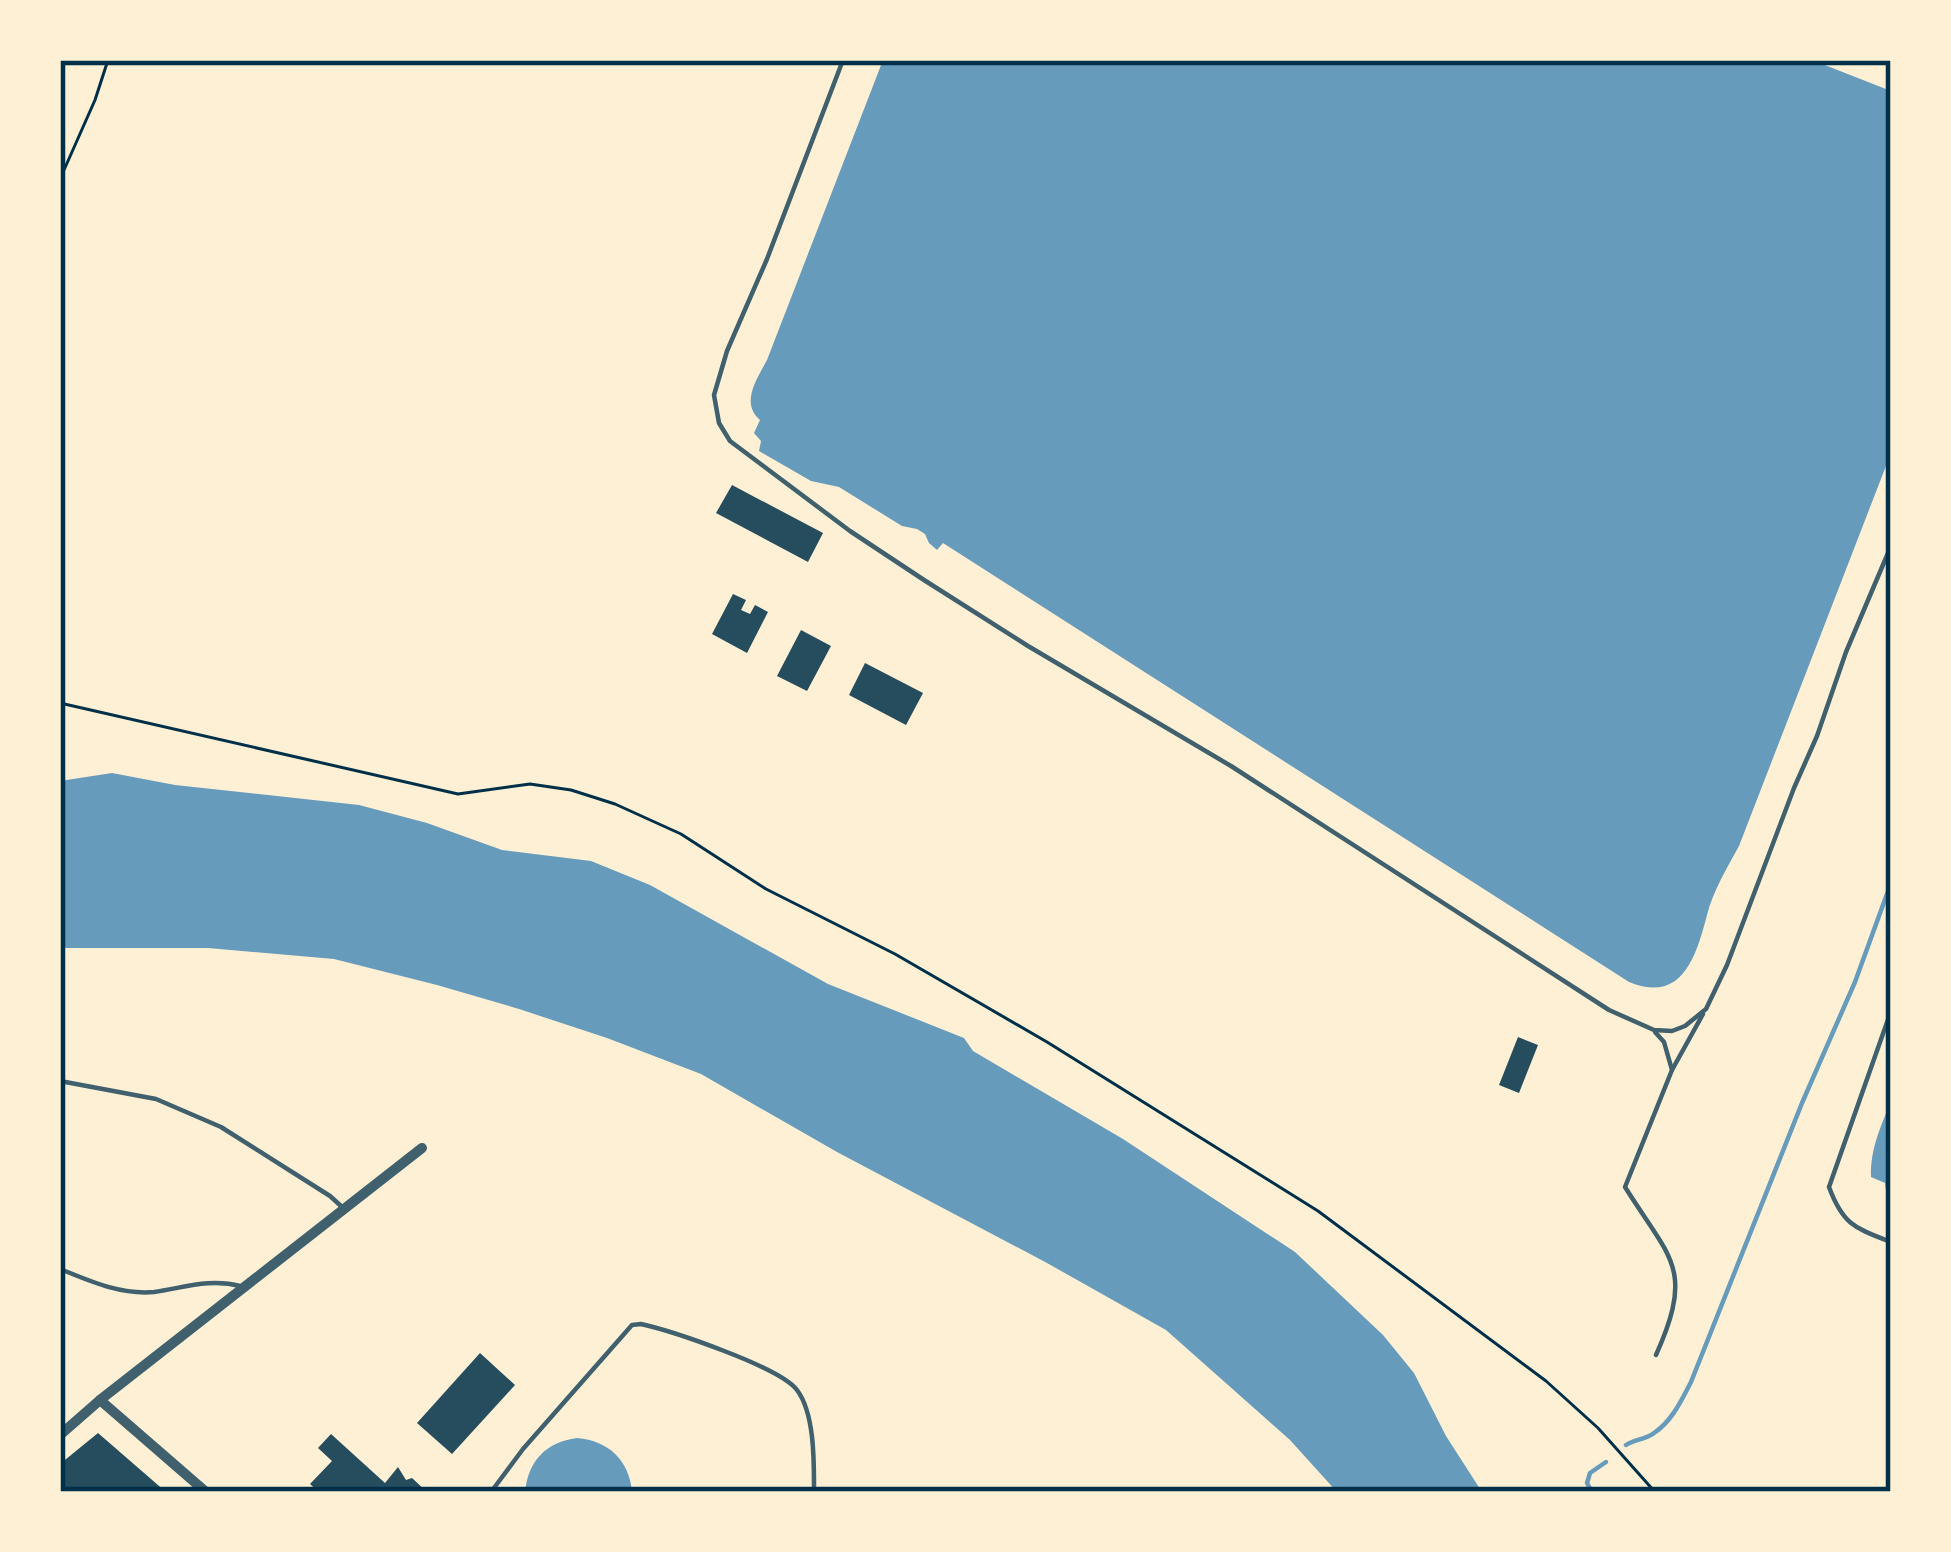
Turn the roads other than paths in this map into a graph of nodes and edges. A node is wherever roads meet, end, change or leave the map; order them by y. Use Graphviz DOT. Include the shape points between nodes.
graph roads {
  1 [pos="843,60"];
  2 [pos="1891,546"];
  3 [pos="1706,1009"];
  4 [pos="1891,1011"];
  5 [pos="1654,1030"];
  6 [pos="1672,1070"];
  7 [pos="60,1081"];
  8 [pos="422,1148"];
  9 [pos="344,1209"];
  10 [pos="1891,1242"];
  11 [pos="60,1269"];
  12 [pos="245,1288"];
  13 [pos="1655,1355"];
  14 [pos="100,1400"];
  15 [pos="60,1435"];
  16 [pos="206,1492"];
  17 [pos="491,1492"];
  18 [pos="814,1492"];
  1 -- 5 [label="lane" via="727,351 714,395 730,441 924,580 1609,1010"];
  2 -- 3 [label="lane"];
  3 -- 5 [label="lane" via="1685,1026"];
  3 -- 6 [label="lane"];
  4 -- 10 [label="lane" via="1829,1187 1852,1226"];
  5 -- 6 [label="lane"];
  6 -- 13 [label="lane" via="1624,1187 1672,1262 1677,1285"];
  7 -- 9 [label="lane" via="156,1100 221,1127"];
  8 -- 9 [label="street"];
  9 -- 12 [label="street"];
  11 -- 12 [label="lane" via="108,1288"];
  12 -- 14 [label="street"];
  14 -- 15 [label="street"];
  14 -- 16 [label="street"];
  17 -- 18 [label="lane" via="632,1325 641,1324 796,1388 814,1453"];
}
